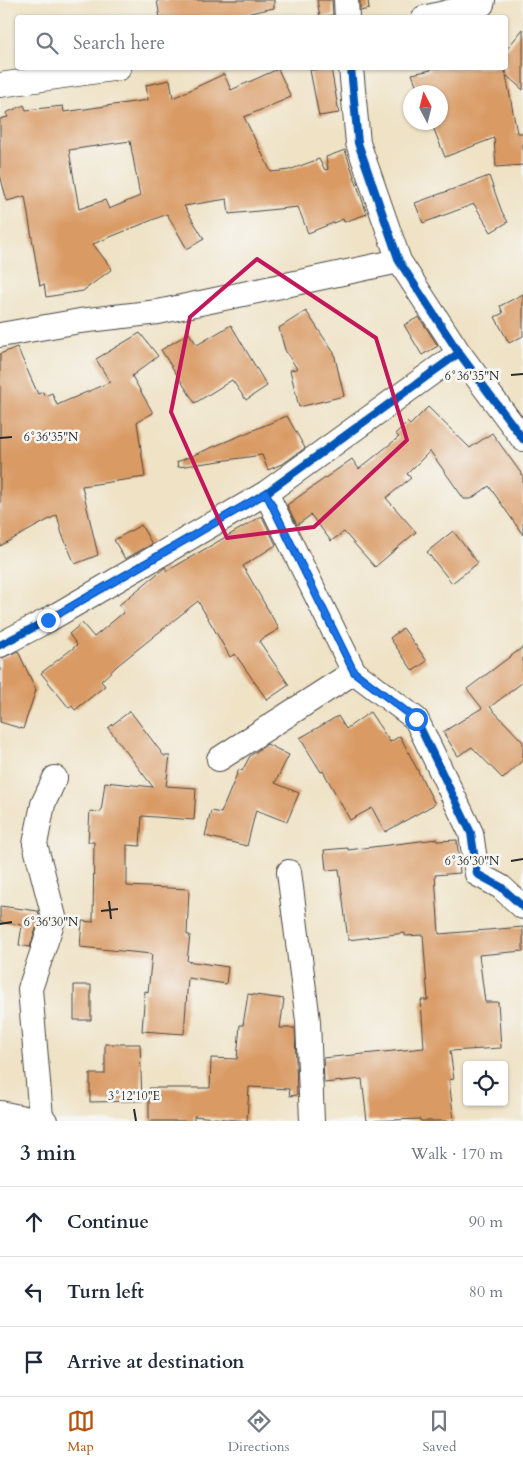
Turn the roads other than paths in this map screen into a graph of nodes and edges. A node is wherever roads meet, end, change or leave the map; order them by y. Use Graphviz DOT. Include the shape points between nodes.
graph roads {
  1 [pos="346,0"];
  2 [pos="483,0"];
  3 [pos="347,15"];
  4 [pos="436,15"];
  5 [pos="105,70"];
  6 [pos="351,70"];
  7 [pos="0,85"];
  8 [pos="398,261"];
  9 [pos="0,335"];
  10 [pos="460,353"];
  11 [pos="523,439"];
  12 [pos="266,493"];
  13 [pos="0,645"];
  14 [pos="354,672"];
  15 [pos="219,760"];
  16 [pos="55,778"];
  17 [pos="289,872"];
  18 [pos="523,907"];
  19 [pos="0,1113"];
  20 [pos="38,1121"];
  21 [pos="45,1121"];
  22 [pos="312,1121"];
  1 -- 3 [label="street"];
  2 -- 4 [label="street" via="482,4"];
  5 -- 7 [label="street"];
  6 -- 8 [label="street" via="358,143"];
  8 -- 9 [label="street" via="158,312"];
  8 -- 10 [label="street"];
  10 -- 11 [label="street"];
  10 -- 12 [label="street"];
  12 -- 13 [label="street"];
  12 -- 14 [label="street"];
  14 -- 15 [label="street"];
  14 -- 18 [label="street" via="416,719 472,832 476,874 501,886"];
  16 -- 21 [label="street" via="43,804 35,844 54,917 30,989 40,1117"];
  17 -- 22 [label="street" via="308,1021"];
  19 -- 20 [label="street"];
}
